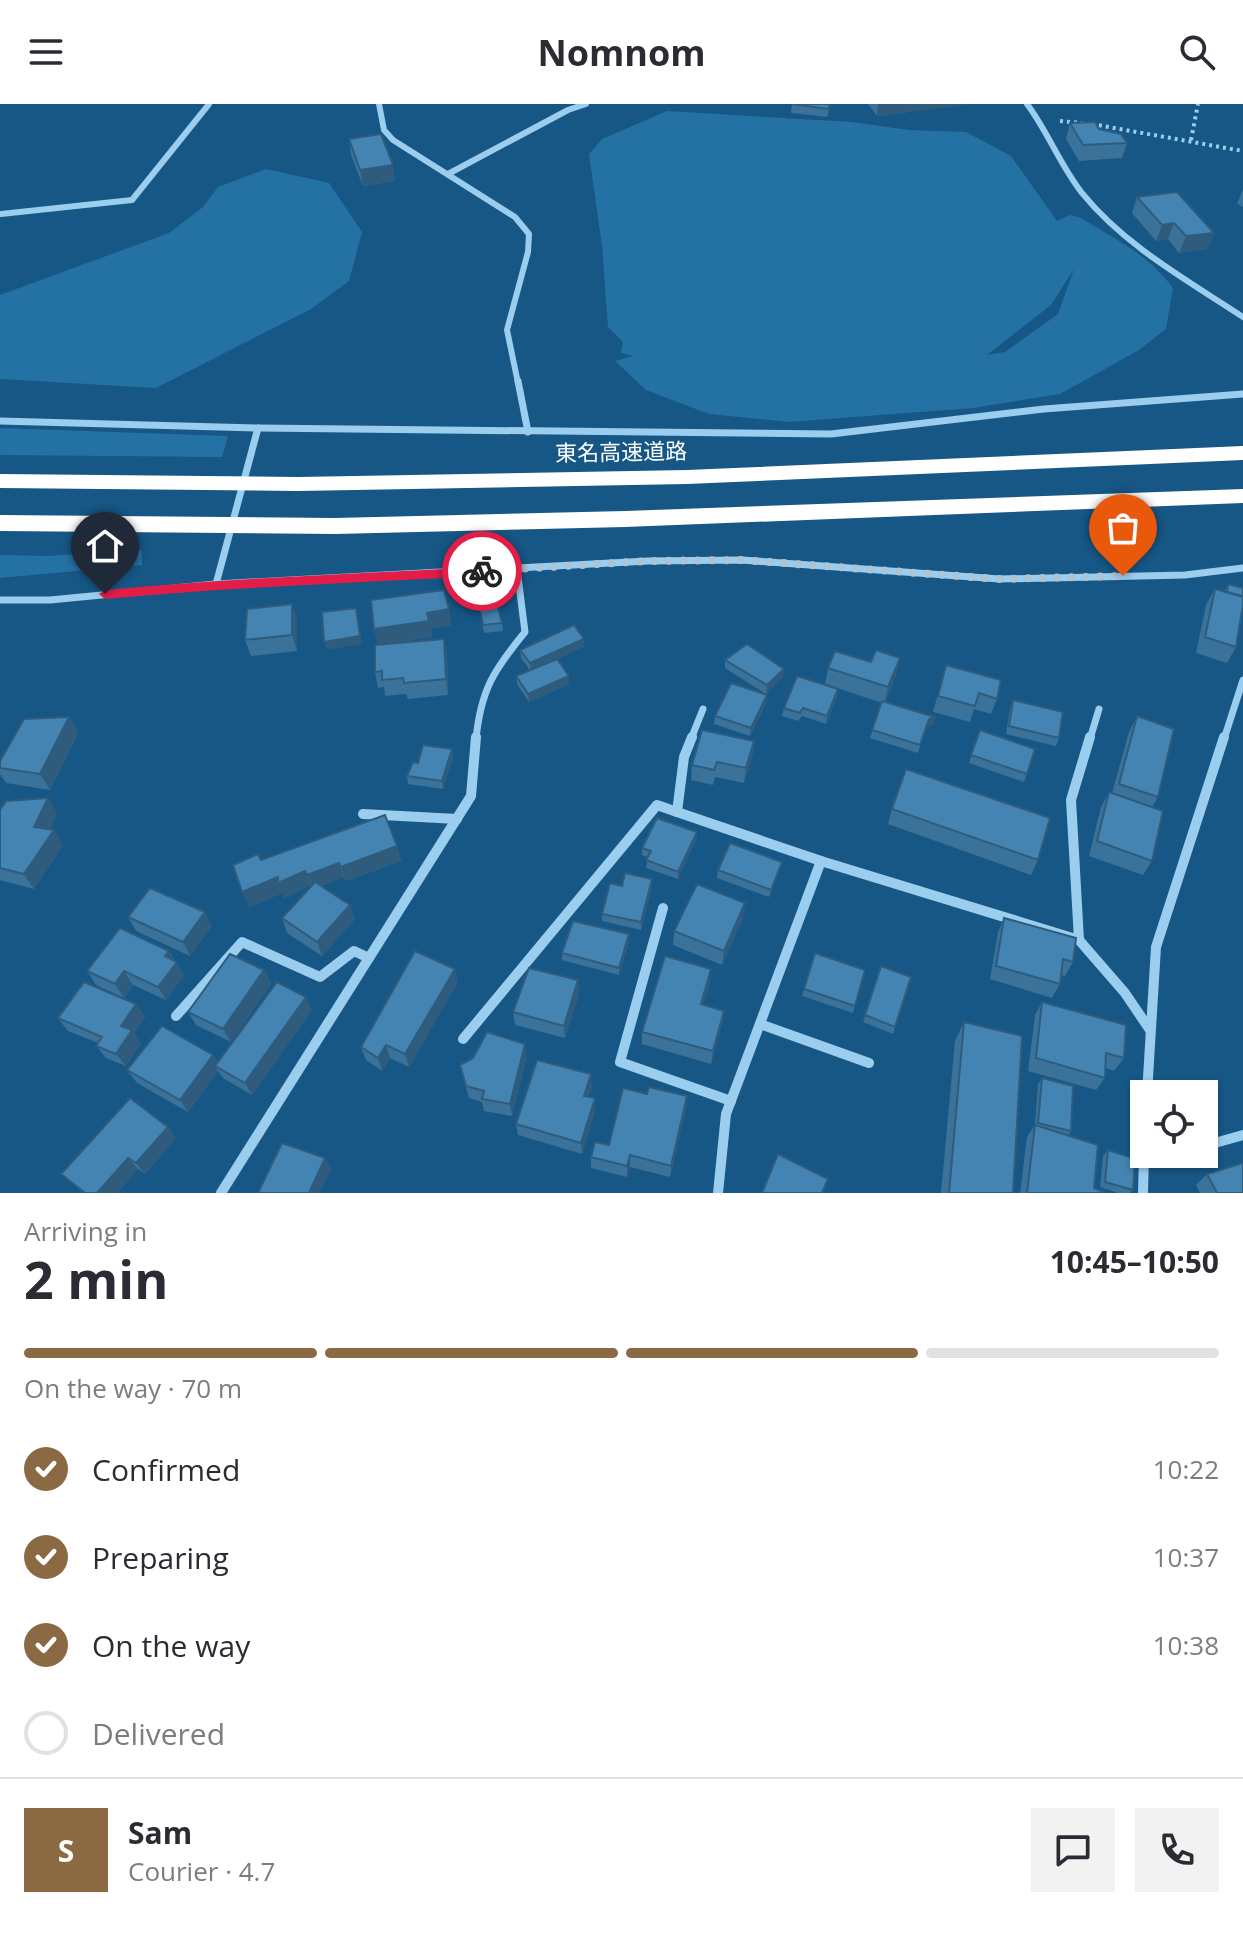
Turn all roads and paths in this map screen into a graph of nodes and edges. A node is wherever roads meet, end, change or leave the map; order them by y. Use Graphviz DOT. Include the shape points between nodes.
graph roads {
  1 [pos="209,104"];
  2 [pos="379,104"];
  3 [pos="586,104"];
  4 [pos="1027,104"];
  5 [pos="1198,104"];
  6 [pos="1039,119"];
  7 [pos="1191,140"];
  8 [pos="1243,151"];
  9 [pos="448,174"];
  10 [pos="1,214"];
  11 [pos="1243,317"];
  12 [pos="1243,394"];
  13 [pos="0,421"];
  14 [pos="258,428"];
  15 [pos="528,432"];
  16 [pos="1243,453"];
  17 [pos="0,481"];
  18 [pos="1243,496"];
  19 [pos="0,523"];
  20 [pos="1243,568"];
  21 [pos="517,569"];
  22 [pos="216,584"];
  23 [pos="0,600"];
  24 [pos="1243,680"];
  25 [pos="703,709"];
  26 [pos="1099,709"];
  27 [pos="677,812"];
  28 [pos="363,814"];
  29 [pos="457,819"];
  30 [pos="821,861"];
  31 [pos="663,908"];
  32 [pos="1079,940"];
  33 [pos="369,958"];
  34 [pos="176,1016"];
  35 [pos="760,1024"];
  36 [pos="1151,1031"];
  37 [pos="463,1039"];
  38 [pos="869,1063"];
  39 [pos="1148,1080"];
  40 [pos="731,1101"];
  41 [pos="1243,1135"];
  42 [pos="1218,1142"];
  43 [pos="1144,1168"];
  44 [pos="221,1193"];
  45 [pos="718,1193"];
  46 [pos="1143,1193"];
  1 -- 10 [label="street" via="132,200"];
  2 -- 9 [label="street" via="384,130 393,140"];
  3 -- 9 [label="street"];
  4 -- 6 [label="street"];
  5 -- 7 [label="path"];
  6 -- 7 [label="path"];
  6 -- 11 [label="street" via="1057,158 1114,225"];
  7 -- 8 [label="path"];
  9 -- 15 [label="street" via="515,217 529,234 507,330"];
  12 -- 15 [label="street" via="1044,409 831,434"];
  13 -- 14 [label="street"];
  14 -- 15 [label="street"];
  14 -- 22 [label="street"];
  16 -- 17 [label="highway, 東名高速道路" via="687,477 298,484"];
  18 -- 19 [label="highway" via="366,525"];
  20 -- 21 [label="street" via="1185,575 999,579 742,560"];
  21 -- 22 [label="street"];
  21 -- 29 [label="street" via="525,632 496,668 479,707 471,796"];
  22 -- 23 [label="street"];
  24 -- 36 [label="street" via="1156,947"];
  25 -- 27 [label="street" via="684,757"];
  26 -- 32 [label="street" via="1071,800"];
  27 -- 30 [label="street"];
  27 -- 37 [label="street" via="657,805"];
  28 -- 29 [label="street"];
  29 -- 33 [label="street"];
  30 -- 32 [label="street"];
  30 -- 35 [label="street"];
  31 -- 40 [label="street" via="620,1062"];
  32 -- 36 [label="street"];
  33 -- 34 [label="street" via="354,951 320,977 242,942"];
  33 -- 44 [label="street"];
  35 -- 38 [label="street"];
  35 -- 40 [label="street"];
  36 -- 39 [label="street"];
  40 -- 45 [label="street"];
  41 -- 42 [label="street"];
  43 -- 46 [label="street"];
}
